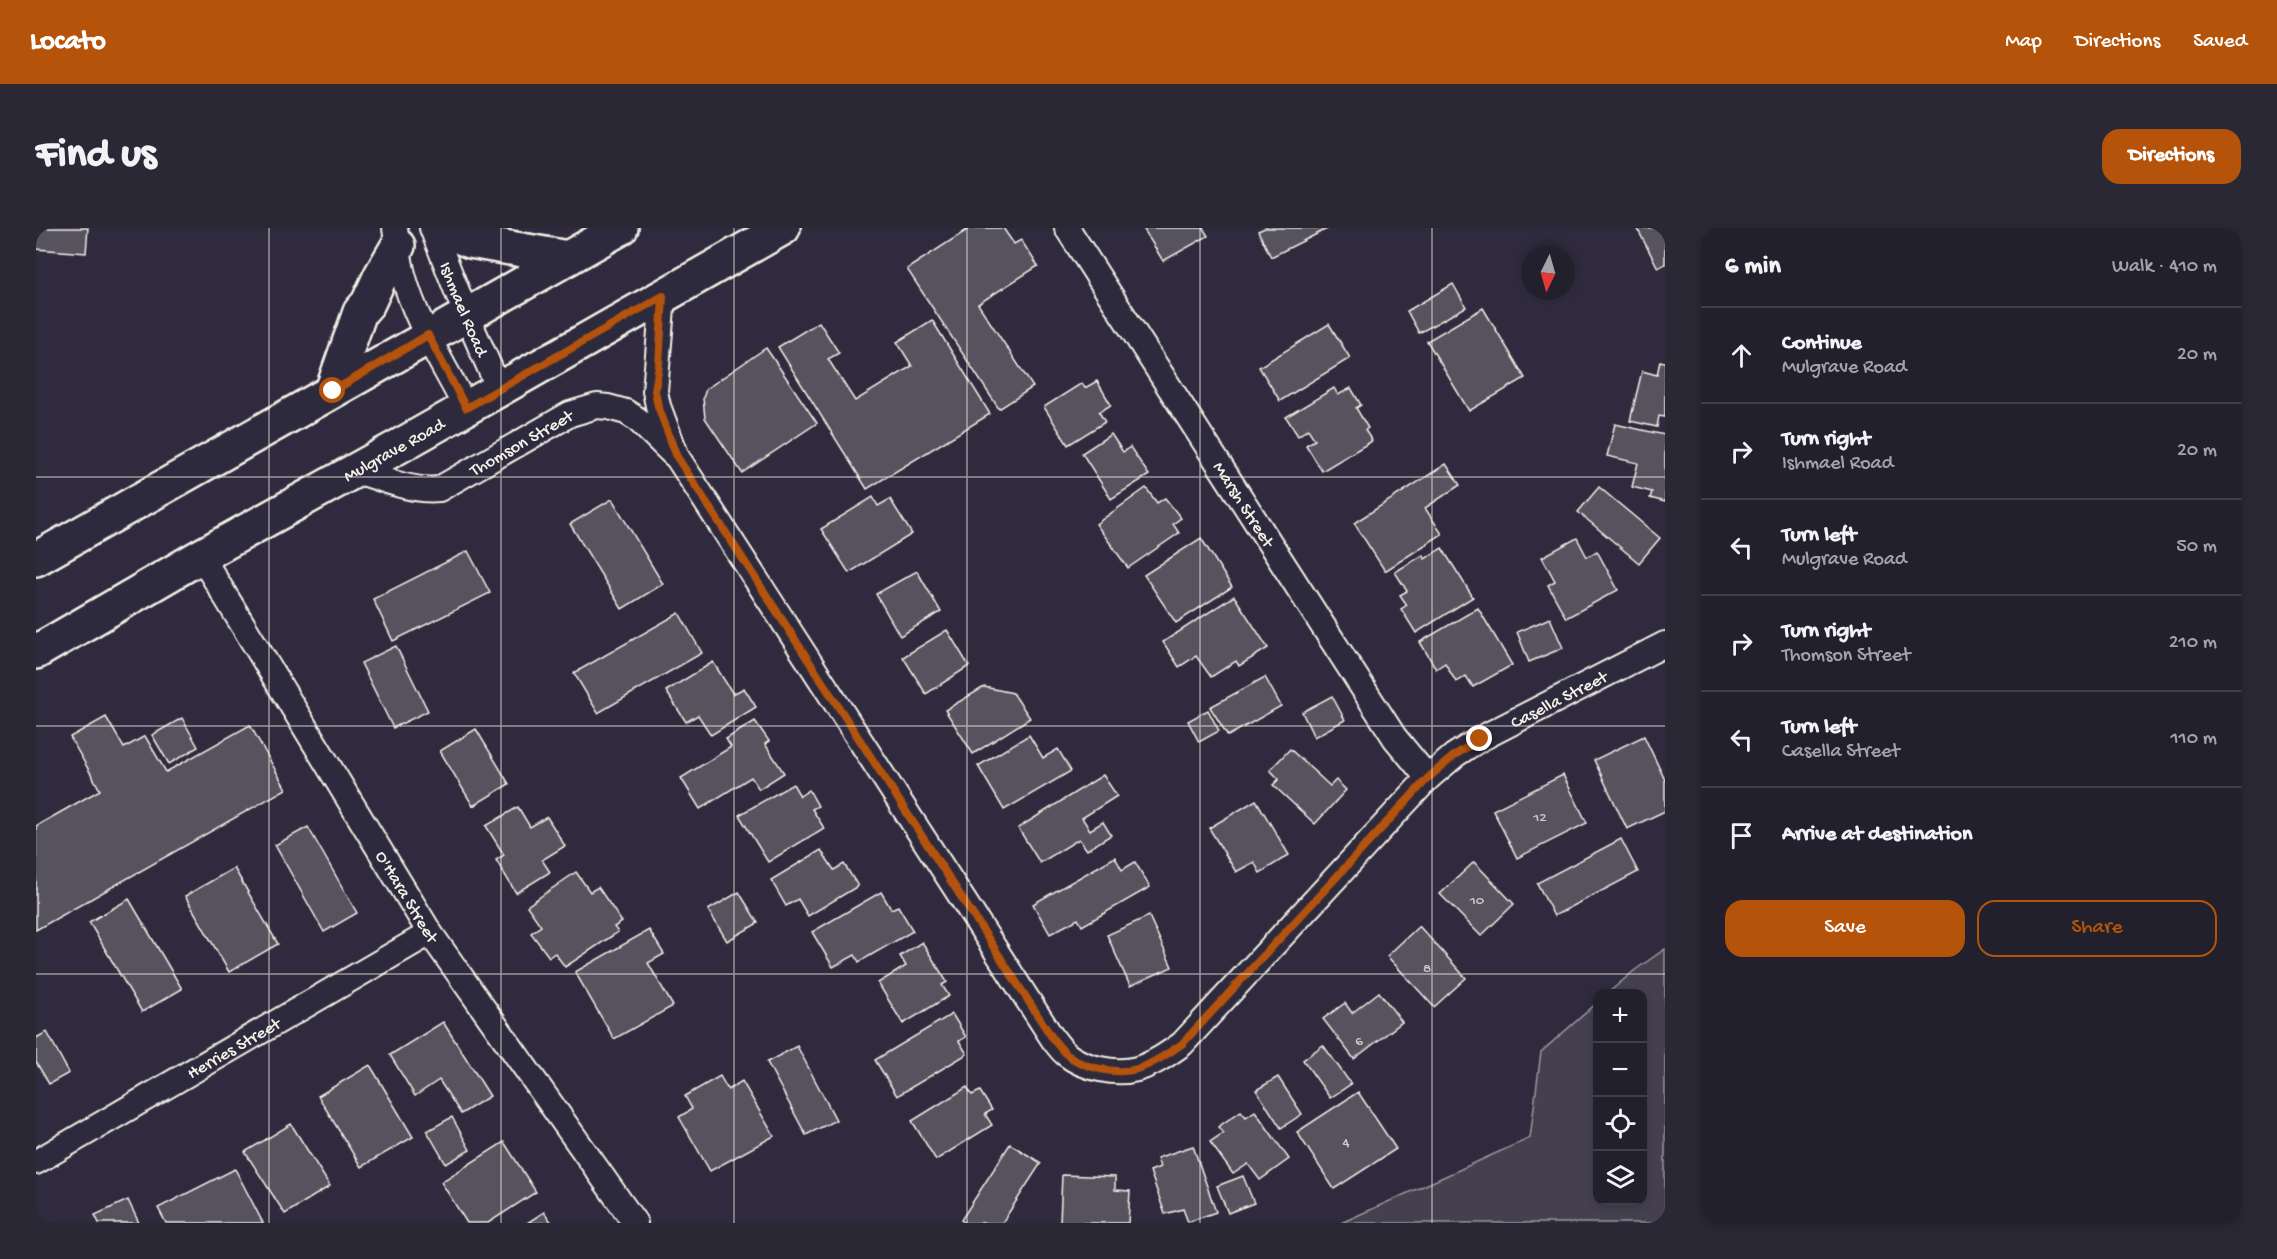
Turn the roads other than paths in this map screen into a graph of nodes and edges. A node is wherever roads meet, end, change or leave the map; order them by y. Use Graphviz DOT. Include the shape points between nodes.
graph roads {
  1 [pos="432,228"];
  2 [pos="438,228"];
  3 [pos="621,228"];
  4 [pos="783,228"];
  5 [pos="1067,228"];
  6 [pos="396,237"];
  7 [pos="568,258"];
  8 [pos="663,296"];
  9 [pos="466,314"];
  10 [pos="428,335"];
  11 [pos="499,389"];
  12 [pos="333,391"];
  13 [pos="466,408"];
  14 [pos="677,457"];
  15 [pos="354,470"];
  16 [pos="201,555"];
  17 [pos="36,559"];
  18 [pos="1665,644"];
  19 [pos="36,652"];
  20 [pos="1428,778"];
  21 [pos="430,933"];
  22 [pos="1114,1071"];
  23 [pos="36,1162"];
  24 [pos="635,1223"];
  1 -- 9 [label="street, Ishmael Road"];
  2 -- 7 [label="main road" via="470,241"];
  3 -- 7 [label="main road"];
  4 -- 8 [label="main road, Mulgrave Road"];
  5 -- 20 [label="street, Marsh Street" via="1395,738"];
  6 -- 10 [label="street" via="410,293"];
  6 -- 12 [label="main road" via="368,303 360,312"];
  7 -- 9 [label="main road"];
  8 -- 11 [label="main road, Mulgrave Road"];
  8 -- 14 [label="street, Thomson Street" via="655,391"];
  9 -- 10 [label="main road"];
  9 -- 11 [label="street, Ishmael Road"];
  10 -- 12 [label="main road"];
  10 -- 13 [label="street"];
  11 -- 13 [label="main road, Mulgrave Road"];
  12 -- 17 [label="main road"];
  13 -- 15 [label="main road, Mulgrave Road"];
  14 -- 15 [label="street, Thomson Street" via="637,419 618,409 597,406 570,414 439,489 408,486"];
  14 -- 22 [label="street, Thomson Street" via="1053,1039 1067,1054 1087,1065"];
  15 -- 16 [label="main road, Mulgrave Road"];
  16 -- 19 [label="main road, Mulgrave Road"];
  16 -- 21 [label="street, O'Hara Street"];
  18 -- 20 [label="street, Casella Street" via="1480,739"];
  20 -- 22 [label="street, Casella Street" via="1182,1044 1161,1059 1136,1069"];
  21 -- 23 [label="street, Herries Street"];
  21 -- 24 [label="street, O'Hara Street"];
}
